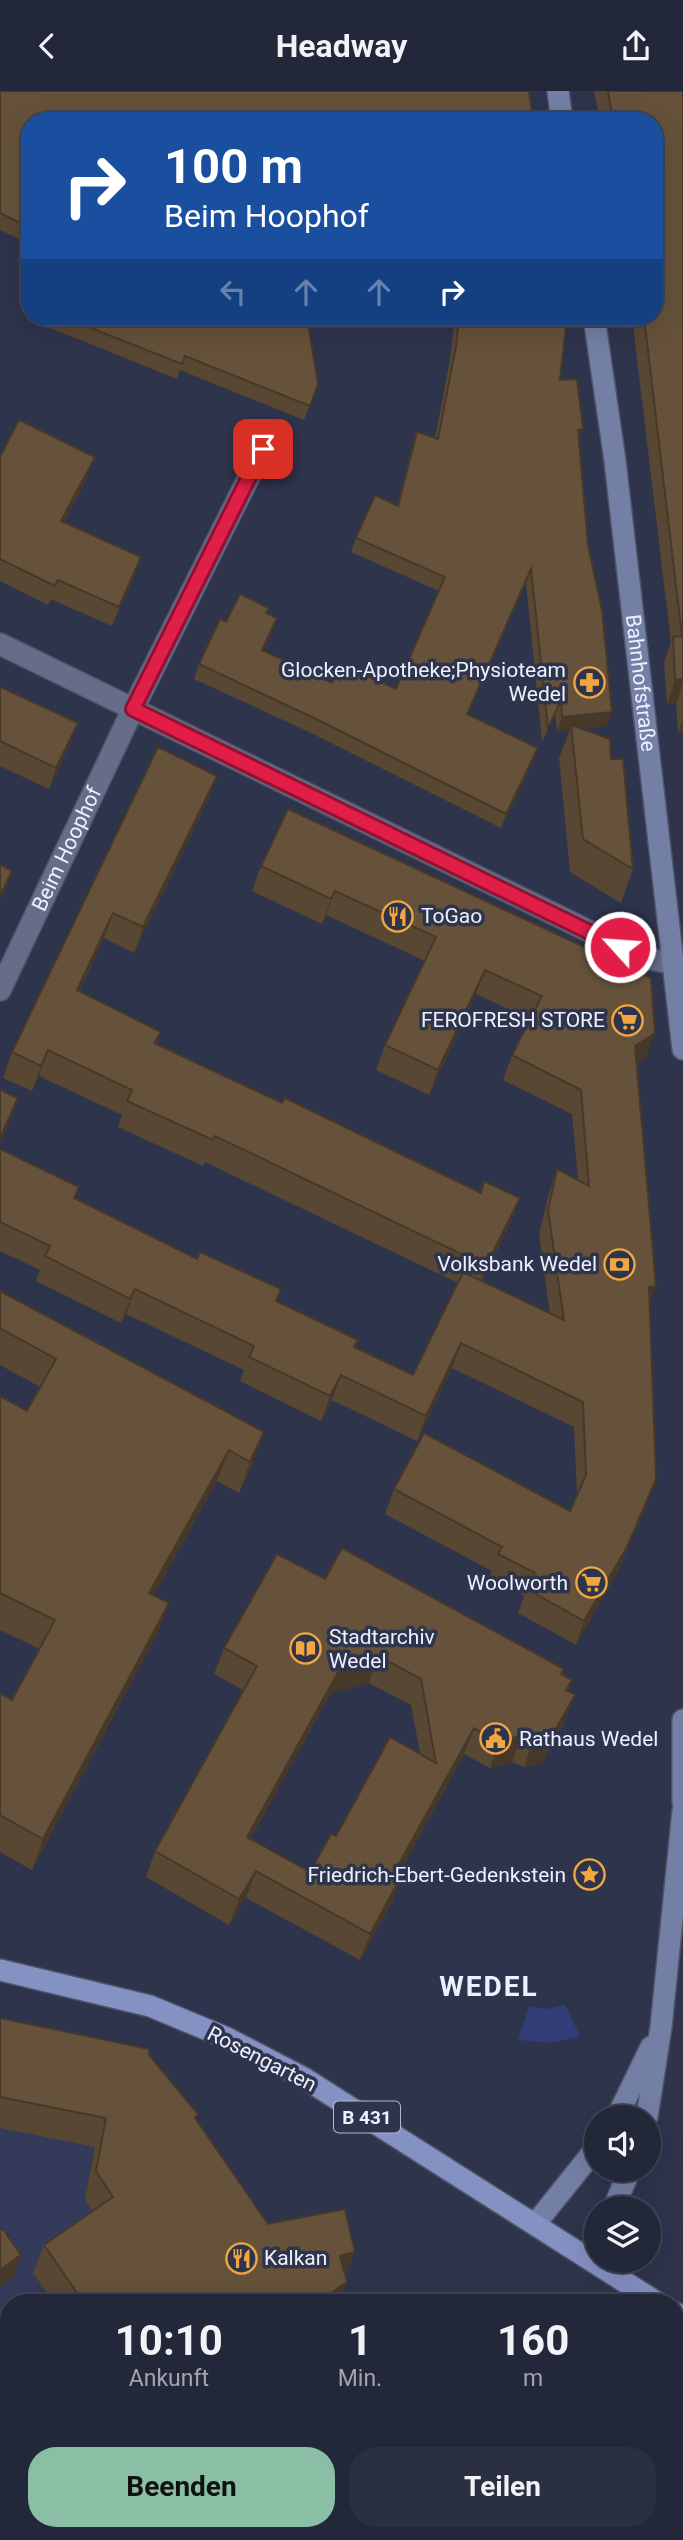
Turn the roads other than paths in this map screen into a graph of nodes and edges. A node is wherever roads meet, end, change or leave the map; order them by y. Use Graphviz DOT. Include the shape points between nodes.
graph roads {
  1 [pos="558,91"];
  2 [pos="561,112"];
  3 [pos="595,326"];
  4 [pos="263,449"];
  5 [pos="0,643"];
  6 [pos="133,709"];
  7 [pos="679,965"];
  8 [pos="0,990"];
  9 [pos="683,1049"];
  10 [pos="683,1720"];
  11 [pos="683,1802"];
  12 [pos="683,1811"];
  13 [pos="0,1970"];
  14 [pos="661,2027"];
  15 [pos="623,2105"];
  16 [pos="649,2105"];
  17 [pos="584,2163"];
  18 [pos="536,2223"];
  19 [pos="584,2244"];
  20 [pos="622,2273"];
  21 [pos="647,2294"];
  1 -- 2 [label="street"];
  3 -- 7 [label="street, Bahnhofstraße"];
  4 -- 6 [label="street, Beim Hoophof"];
  5 -- 6 [label="street"];
  6 -- 7 [label="street" via="644,958"];
  6 -- 8 [label="street, Beim Hoophof"];
  7 -- 9 [label="street, Bahnhofstraße"];
  10 -- 11 [label="street"];
  12 -- 14 [label="street"];
  13 -- 18 [label="main road, Rosengarten / B 431" via="150,2006 227,2038 304,2078"];
  14 -- 15 [label="street"];
  14 -- 16 [label="street"];
  17 -- 18 [label="street"];
  18 -- 19 [label="main road, B 431"];
  20 -- 21 [label="main road, B 431"];
}
